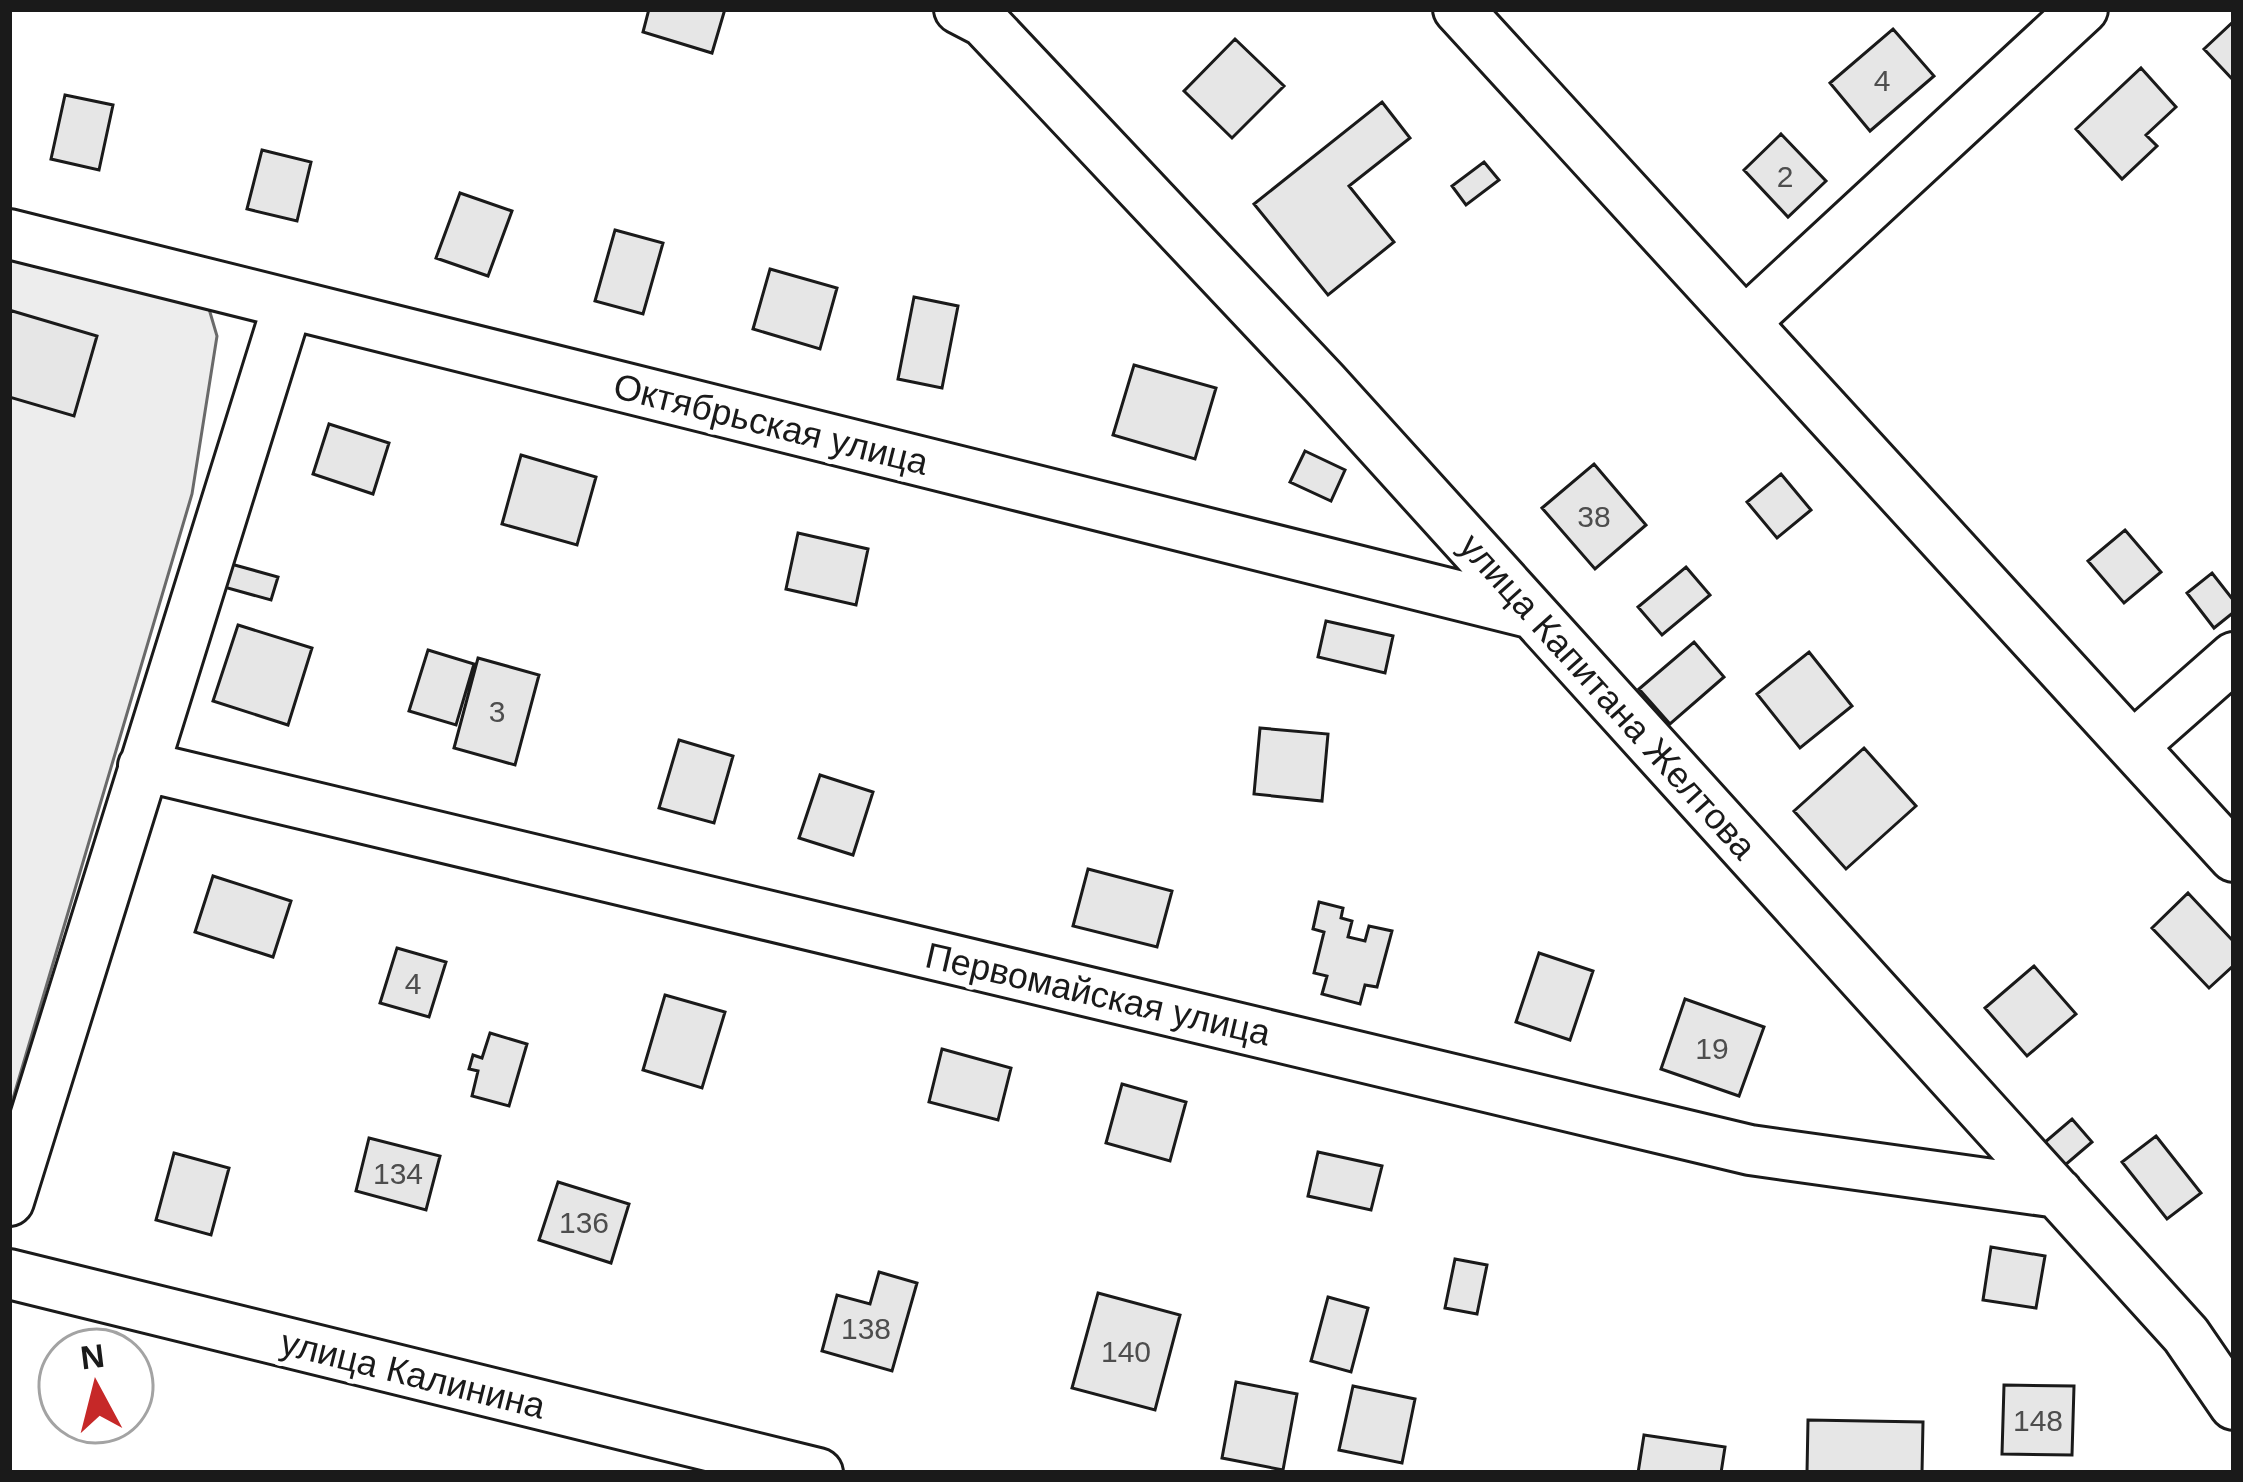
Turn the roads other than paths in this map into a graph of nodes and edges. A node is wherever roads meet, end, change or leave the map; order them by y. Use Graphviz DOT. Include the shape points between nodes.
graph roads {
  1 [pos="959,9"];
  2 [pos="1458,9"];
  3 [pos="2083,9"];
  4 [pos="9,234"];
  5 [pos="288,304"];
  6 [pos="1746,321"];
  7 [pos="1533,614"];
  8 [pos="2234,657"];
  9 [pos="2133,746"];
  10 [pos="143,766"];
  11 [pos="2234,857"];
  12 [pos="2058,1193"];
  13 [pos="9,1201"];
  14 [pos="9,1274"];
  15 [pos="2234,1406"];
  16 [pos="818,1473"];
  1 -- 7 [label="street, улица Капитана Желтова" via="984,22"];
  2 -- 6 [label="street"];
  3 -- 6 [label="street"];
  4 -- 5 [label="street, Октябрьская улица"];
  5 -- 7 [label="street, Октябрьская улица"];
  5 -- 10 [label="street"];
  6 -- 9 [label="street"];
  7 -- 12 [label="street, улица Капитана Желтова"];
  8 -- 9 [label="street"];
  9 -- 11 [label="street"];
  10 -- 12 [label="street, Первомайская улица" via="1750,1150"];
  10 -- 13 [label="street"];
  12 -- 15 [label="street, улица Капитана Желтова" via="2186,1335"];
  14 -- 16 [label="street, улица Калинина"];
}
